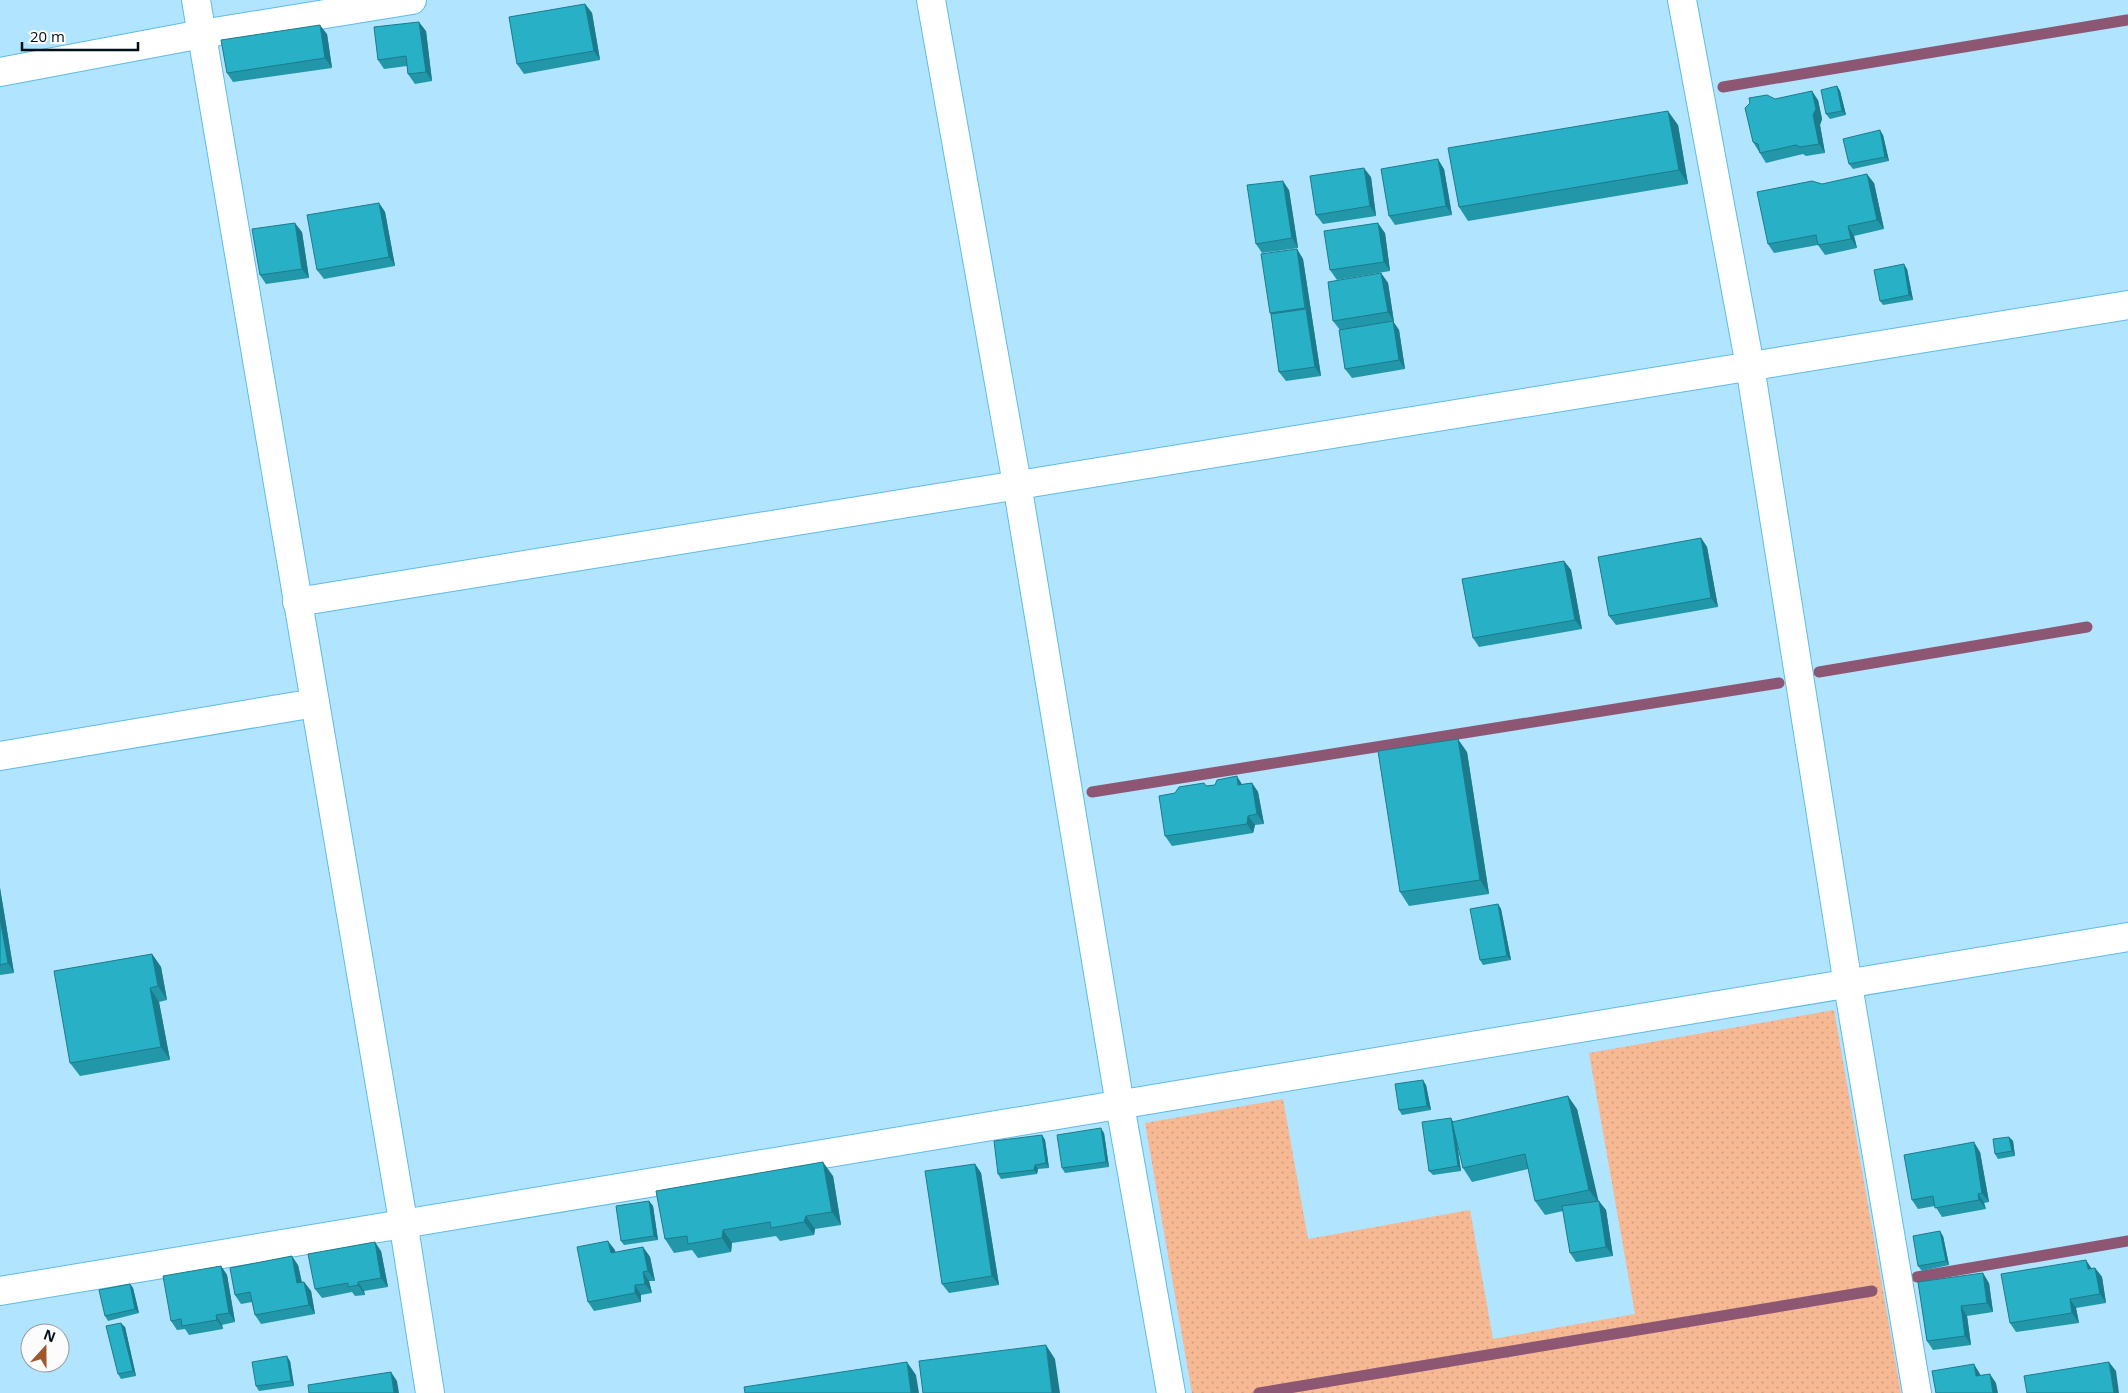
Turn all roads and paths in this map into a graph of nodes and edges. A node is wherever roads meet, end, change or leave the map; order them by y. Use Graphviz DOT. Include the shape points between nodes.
graph roads {
  1 [pos="196,0"];
  2 [pos="412,0"];
  3 [pos="931,0"];
  4 [pos="1682,0"];
  5 [pos="202,34"];
  6 [pos="0,72"];
  7 [pos="2128,305"];
  8 [pos="1750,366"];
  9 [pos="1016,484"];
  10 [pos="297,602"];
  11 [pos="315,704"];
  12 [pos="0,756"];
  13 [pos="2128,937"];
  14 [pos="1848,985"];
  15 [pos="1120,1105"];
  16 [pos="403,1221"];
  17 [pos="0,1291"];
  18 [pos="430,1393"];
  19 [pos="1172,1393"];
  20 [pos="1916,1393"];
  1 -- 5 [label="street"];
  2 -- 5 [label="street"];
  3 -- 9 [label="street"];
  4 -- 8 [label="street"];
  5 -- 6 [label="street"];
  5 -- 10 [label="street"];
  7 -- 8 [label="street"];
  8 -- 9 [label="street"];
  8 -- 14 [label="street"];
  9 -- 10 [label="street"];
  9 -- 15 [label="street"];
  10 -- 11 [label="street"];
  11 -- 12 [label="street"];
  11 -- 16 [label="street"];
  13 -- 14 [label="street"];
  14 -- 15 [label="street"];
  14 -- 20 [label="street"];
  15 -- 16 [label="street"];
  15 -- 19 [label="street"];
  16 -- 17 [label="street"];
  16 -- 18 [label="street"];
}
